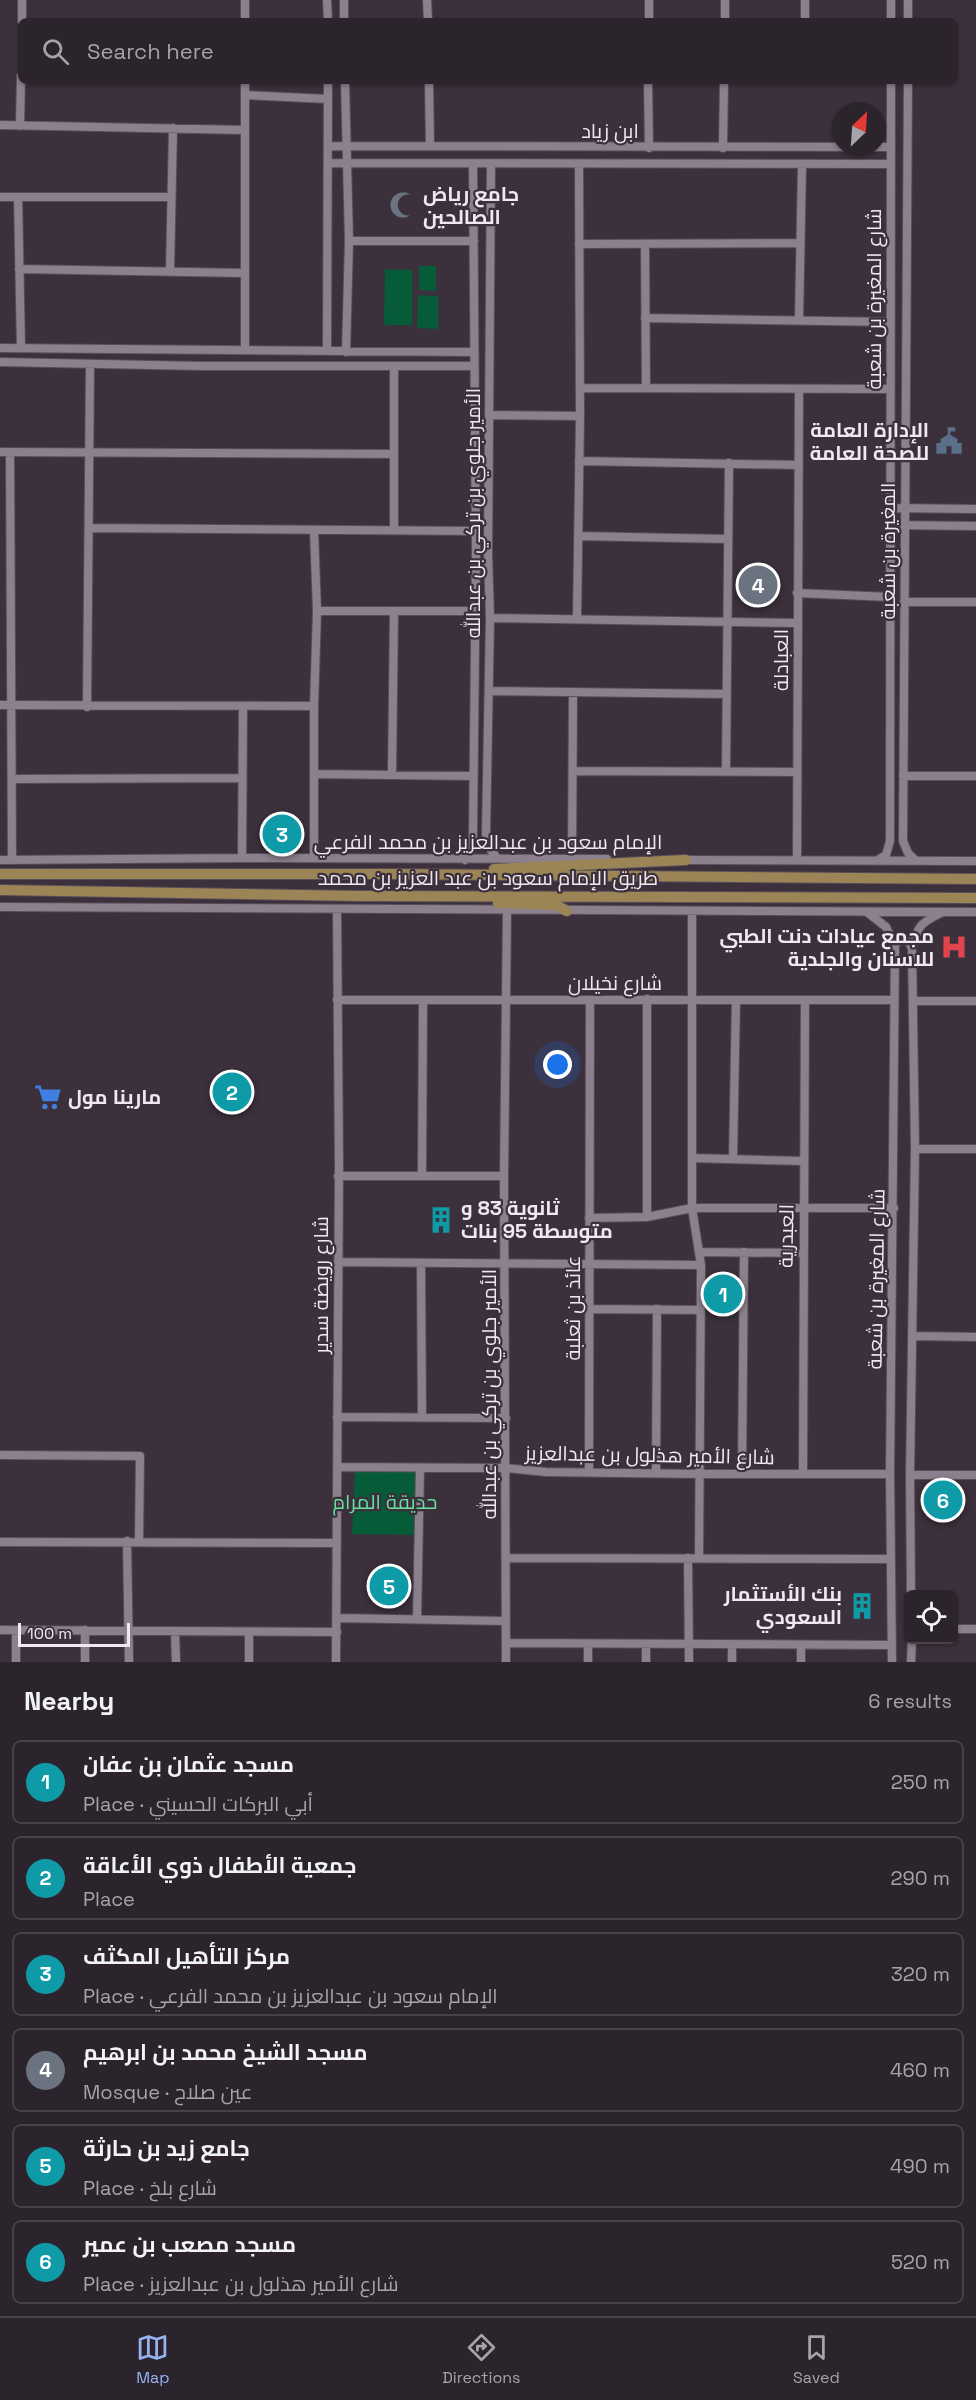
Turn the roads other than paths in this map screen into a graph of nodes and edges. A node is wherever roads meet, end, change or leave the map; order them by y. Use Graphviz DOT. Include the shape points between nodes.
graph roads {
  1 [pos="22,0"];
  2 [pos="245,0"];
  3 [pos="327,0"];
  4 [pos="344,0"];
  5 [pos="427,0"];
  6 [pos="649,0"];
  7 [pos="725,0"];
  8 [pos="805,0"];
  9 [pos="891,0"];
  10 [pos="909,0"];
  11 [pos="22,18"];
  12 [pos="245,18"];
  13 [pos="328,18"];
  14 [pos="345,18"];
  15 [pos="428,18"];
  16 [pos="649,18"];
  17 [pos="725,18"];
  18 [pos="805,18"];
  19 [pos="891,18"];
  20 [pos="908,18"];
  21 [pos="21,84"];
  22 [pos="245,84"];
  23 [pos="328,84"];
  24 [pos="345,84"];
  25 [pos="429,84"];
  26 [pos="648,84"];
  27 [pos="724,84"];
  28 [pos="891,84"];
  29 [pos="908,84"];
  30 [pos="245,95"];
  31 [pos="328,99"];
  32 [pos="0,125"];
  33 [pos="20,126"];
  34 [pos="173,128"];
  35 [pos="244,130"];
  36 [pos="346,145"];
  37 [pos="328,146"];
  38 [pos="430,146"];
  39 [pos="886,147"];
  40 [pos="891,147"];
  41 [pos="649,148"];
  42 [pos="723,148"];
  43 [pos="832,149"];
  44 [pos="850,156"];
  45 [pos="329,163"];
  46 [pos="347,163"];
  47 [pos="491,164"];
  48 [pos="579,164"];
  49 [pos="473,165"];
  50 [pos="850,165"];
  51 [pos="891,165"];
  52 [pos="802,166"];
  53 [pos="18,196"];
  54 [pos="0,197"];
  55 [pos="171,197"];
  56 [pos="349,241"];
  57 [pos="474,241"];
  58 [pos="800,243"];
  59 [pos="579,244"];
  60 [pos="645,244"];
  61 [pos="19,269"];
  62 [pos="170,272"];
  63 [pos="244,273"];
  64 [pos="645,318"];
  65 [pos="799,319"];
  66 [pos="890,322"];
  67 [pos="0,348"];
  68 [pos="21,348"];
  69 [pos="245,350"];
  70 [pos="201,351"];
  71 [pos="327,351"];
  72 [pos="346,352"];
  73 [pos="490,358"];
  74 [pos="473,359"];
  75 [pos="0,363"];
  76 [pos="90,365"];
  77 [pos="201,366"];
  78 [pos="394,367"];
  79 [pos="580,388"];
  80 [pos="646,388"];
  81 [pos="799,389"];
  82 [pos="890,389"];
  83 [pos="490,415"];
  84 [pos="580,417"];
  85 [pos="0,452"];
  86 [pos="10,453"];
  87 [pos="88,453"];
  88 [pos="394,454"];
  89 [pos="579,461"];
  90 [pos="729,464"];
  91 [pos="797,465"];
  92 [pos="890,508"];
  93 [pos="905,508"];
  94 [pos="976,508"];
  95 [pos="890,525"];
  96 [pos="905,525"];
  97 [pos="976,526"];
  98 [pos="89,528"];
  99 [pos="314,530"];
  100 [pos="394,530"];
  101 [pos="476,531"];
  102 [pos="578,536"];
  103 [pos="728,539"];
  104 [pos="476,553"];
  105 [pos="488,554"];
  106 [pos="475,565"];
  107 [pos="488,565"];
  108 [pos="797,593"];
  109 [pos="890,597"];
  110 [pos="904,602"];
  111 [pos="976,602"];
  112 [pos="317,611"];
  113 [pos="474,611"];
  114 [pos="394,612"];
  115 [pos="490,618"];
  116 [pos="577,619"];
  117 [pos="727,621"];
  118 [pos="798,623"];
  119 [pos="489,690"];
  120 [pos="573,692"];
  121 [pos="726,694"];
  122 [pos="0,705"];
  123 [pos="12,706"];
  124 [pos="314,706"];
  125 [pos="87,707"];
  126 [pos="243,708"];
  127 [pos="573,771"];
  128 [pos="726,771"];
  129 [pos="797,771"];
  130 [pos="393,773"];
  131 [pos="314,774"];
  132 [pos="473,776"];
  133 [pos="903,776"];
  134 [pos="976,776"];
  135 [pos="241,778"];
  136 [pos="12,779"];
  137 [pos="486,834"];
  138 [pos="473,835"];
  139 [pos="890,841"];
  140 [pos="903,841"];
  141 [pos="242,858"];
  142 [pos="314,858"];
  143 [pos="498,858"];
  144 [pos="572,859"];
  145 [pos="0,860"];
  146 [pos="12,860"];
  147 [pos="465,860"];
  148 [pos="686,860"];
  149 [pos="797,860"];
  150 [pos="878,860"];
  151 [pos="916,861"];
  152 [pos="976,861"];
  153 [pos="0,874"];
  154 [pos="389,874"];
  155 [pos="976,879"];
  156 [pos="0,890"];
  157 [pos="447,896"];
  158 [pos="976,898"];
  159 [pos="0,907"];
  160 [pos="337,909"];
  161 [pos="692,910"];
  162 [pos="507,911"];
  163 [pos="567,911"];
  164 [pos="864,911"];
  165 [pos="943,912"];
  166 [pos="976,912"];
  167 [pos="895,946"];
  168 [pos="912,948"];
  169 [pos="647,999"];
  170 [pos="691,999"];
  171 [pos="338,1000"];
  172 [pos="507,1000"];
  173 [pos="590,1000"];
  174 [pos="736,1000"];
  175 [pos="805,1000"];
  176 [pos="892,1000"];
  177 [pos="423,1001"];
  178 [pos="914,1001"];
  179 [pos="976,1001"];
  180 [pos="915,1149"];
  181 [pos="976,1149"];
  182 [pos="692,1158"];
  183 [pos="733,1159"];
  184 [pos="803,1161"];
  185 [pos="422,1175"];
  186 [pos="338,1176"];
  187 [pos="504,1176"];
  188 [pos="692,1208"];
  189 [pos="803,1208"];
  190 [pos="894,1208"];
  191 [pos="647,1217"];
  192 [pos="589,1218"];
  193 [pos="744,1251"];
  194 [pos="700,1252"];
  195 [pos="802,1252"];
  196 [pos="338,1262"];
  197 [pos="505,1263"];
  198 [pos="589,1263"];
  199 [pos="421,1265"];
  200 [pos="701,1265"];
  201 [pos="589,1309"];
  202 [pos="657,1310"];
  203 [pos="700,1310"];
  204 [pos="914,1336"];
  205 [pos="976,1337"];
  206 [pos="337,1417"];
  207 [pos="422,1417"];
  208 [pos="506,1419"];
  209 [pos="0,1455"];
  210 [pos="337,1467"];
  211 [pos="420,1468"];
  212 [pos="505,1468"];
  213 [pos="589,1472"];
  214 [pos="656,1473"];
  215 [pos="742,1473"];
  216 [pos="802,1473"];
  217 [pos="700,1474"];
  218 [pos="890,1474"];
  219 [pos="910,1475"];
  220 [pos="976,1475"];
  221 [pos="127,1541"];
  222 [pos="140,1541"];
  223 [pos="0,1542"];
  224 [pos="337,1543"];
  225 [pos="506,1558"];
  226 [pos="688,1558"];
  227 [pos="699,1558"];
  228 [pos="891,1558"];
  229 [pos="911,1590"];
  230 [pos="337,1618"];
  231 [pos="417,1619"];
  232 [pos="505,1621"];
  233 [pos="958,1629"];
  234 [pos="976,1629"];
  235 [pos="0,1630"];
  236 [pos="16,1630"];
  237 [pos="85,1630"];
  238 [pos="128,1631"];
  239 [pos="175,1631"];
  240 [pos="249,1632"];
  241 [pos="337,1632"];
  242 [pos="506,1643"];
  243 [pos="588,1644"];
  244 [pos="646,1644"];
  245 [pos="689,1644"];
  246 [pos="912,1644"];
  247 [pos="732,1645"];
  248 [pos="801,1645"];
  249 [pos="892,1646"];
  250 [pos="16,1662"];
  251 [pos="85,1662"];
  252 [pos="129,1662"];
  253 [pos="176,1662"];
  254 [pos="249,1662"];
  255 [pos="336,1662"];
  256 [pos="506,1662"];
  257 [pos="588,1662"];
  258 [pos="646,1662"];
  259 [pos="689,1662"];
  260 [pos="732,1662"];
  261 [pos="801,1662"];
  262 [pos="892,1662"];
  263 [pos="911,1662"];
  1 -- 11 [label="street"];
  2 -- 12 [label="street"];
  3 -- 13 [label="street"];
  4 -- 14 [label="street"];
  5 -- 15 [label="street"];
  6 -- 16 [label="street"];
  7 -- 17 [label="street"];
  8 -- 18 [label="street"];
  9 -- 19 [label="street"];
  10 -- 20 [label="street"];
  21 -- 33 [label="street"];
  22 -- 30 [label="street"];
  23 -- 31 [label="street"];
  24 -- 36 [label="street"];
  25 -- 38 [label="street"];
  26 -- 41 [label="street"];
  27 -- 42 [label="street"];
  28 -- 40 [label="street, شارع المغيرة بن شعبة"];
  29 -- 93 [label="street, المغيرة بن شعبة"];
  30 -- 31 [label="street"];
  30 -- 35 [label="street"];
  31 -- 37 [label="street"];
  32 -- 33 [label="street"];
  33 -- 34 [label="street"];
  34 -- 35 [label="street"];
  34 -- 55 [label="street"];
  35 -- 63 [label="street"];
  36 -- 37 [label="street, ابن زياد"];
  36 -- 38 [label="street, ابن زياد"];
  36 -- 46 [label="street"];
  37 -- 45 [label="street"];
  38 -- 41 [label="street, ابن زياد"];
  39 -- 40 [label="street, ابن زياد"];
  40 -- 51 [label="street, شارع المغيرة بن شعبة"];
  41 -- 42 [label="street, ابن زياد"];
  42 -- 43 [label="street, ابن زياد"];
  44 -- 50 [label="street"];
  45 -- 46 [label="street, ابن زياد"];
  45 -- 71 [label="street"];
  46 -- 49 [label="street, ابن زياد"];
  46 -- 56 [label="street"];
  47 -- 48 [label="street, ابن زياد"];
  47 -- 49 [label="street, ابن زياد"];
  47 -- 73 [label="street, الأمير جلوي بن تركي بن عبدالله"];
  48 -- 52 [label="street, ابن زياد"];
  48 -- 59 [label="street"];
  49 -- 57 [label="street, الأمير جلوي بن تركي بن عبدالله"];
  50 -- 51 [label="street, ابن زياد"];
  50 -- 52 [label="street, ابن زياد"];
  51 -- 66 [label="street, شارع المغيرة بن شعبة"];
  52 -- 58 [label="street"];
  53 -- 54 [label="street"];
  53 -- 55 [label="street"];
  53 -- 61 [label="street"];
  55 -- 62 [label="street"];
  56 -- 57 [label="street"];
  56 -- 72 [label="street"];
  57 -- 74 [label="street, الأمير جلوي بن تركي بن عبدالله"];
  58 -- 60 [label="street"];
  58 -- 65 [label="street"];
  59 -- 60 [label="street"];
  59 -- 79 [label="street"];
  60 -- 64 [label="street"];
  61 -- 62 [label="street"];
  61 -- 68 [label="street"];
  62 -- 63 [label="street"];
  63 -- 69 [label="street"];
  64 -- 65 [label="street"];
  64 -- 80 [label="street"];
  65 -- 66 [label="street"];
  66 -- 82 [label="street, شارع المغيرة بن شعبة"];
  67 -- 68 [label="street"];
  68 -- 70 [label="street"];
  69 -- 70 [label="street"];
  69 -- 71 [label="street"];
  70 -- 77 [label="street"];
  71 -- 72 [label="street"];
  72 -- 74 [label="street"];
  73 -- 74 [label="street"];
  73 -- 83 [label="street, الأمير جلوي بن تركي بن عبدالله"];
  74 -- 78 [label="street"];
  74 -- 101 [label="street, الأمير جلوي بن تركي بن عبدالله"];
  75 -- 76 [label="street"];
  76 -- 77 [label="street"];
  76 -- 87 [label="street"];
  77 -- 78 [label="street"];
  78 -- 88 [label="street"];
  79 -- 80 [label="street"];
  79 -- 84 [label="street"];
  80 -- 81 [label="street"];
  81 -- 82 [label="street"];
  81 -- 91 [label="street, العبادلة"];
  82 -- 92 [label="street, شارع المغيرة بن شعبة"];
  83 -- 84 [label="street"];
  83 -- 105 [label="street, الأمير جلوي بن تركي بن عبدالله"];
  84 -- 89 [label="street"];
  85 -- 86 [label="street"];
  86 -- 87 [label="street"];
  86 -- 123 [label="street"];
  87 -- 88 [label="street"];
  87 -- 98 [label="street"];
  88 -- 100 [label="street"];
  89 -- 90 [label="street"];
  89 -- 102 [label="street"];
  90 -- 91 [label="street"];
  90 -- 103 [label="street"];
  91 -- 108 [label="street, العبادلة"];
  92 -- 93 [label="street"];
  92 -- 95 [label="street, شارع المغيرة بن شعبة"];
  93 -- 94 [label="street"];
  93 -- 96 [label="street, المغيرة بن شعبة"];
  95 -- 96 [label="street"];
  95 -- 109 [label="street, شارع المغيرة بن شعبة"];
  96 -- 97 [label="street"];
  96 -- 110 [label="street, المغيرة بن شعبة"];
  98 -- 99 [label="street"];
  98 -- 125 [label="street"];
  99 -- 100 [label="street"];
  99 -- 112 [label="street"];
  100 -- 101 [label="street"];
  101 -- 104 [label="street, الأمير جلوي بن تركي بن عبدالله"];
  102 -- 103 [label="street"];
  102 -- 116 [label="street"];
  103 -- 117 [label="street"];
  104 -- 105 [label="street"];
  104 -- 106 [label="street, الأمير جلوي بن تركي بن عبدالله"];
  105 -- 107 [label="street, الأمير جلوي بن تركي بن عبدالله"];
  106 -- 107 [label="street"];
  106 -- 113 [label="street, الأمير جلوي بن تركي بن عبدالله"];
  107 -- 115 [label="street, الأمير جلوي بن تركي بن عبدالله"];
  108 -- 109 [label="street"];
  108 -- 118 [label="street, العبادلة"];
  109 -- 139 [label="street, شارع المغيرة بن شعبة"];
  110 -- 111 [label="street"];
  110 -- 133 [label="street, المغيرة بن شعبة"];
  112 -- 114 [label="street"];
  112 -- 124 [label="street"];
  113 -- 114 [label="street"];
  113 -- 132 [label="street, الأمير جلوي بن تركي بن عبدالله"];
  114 -- 130 [label="street"];
  115 -- 116 [label="street"];
  115 -- 119 [label="street, الأمير جلوي بن تركي بن عبدالله"];
  116 -- 117 [label="street"];
  117 -- 118 [label="street"];
  117 -- 121 [label="street"];
  118 -- 129 [label="street, العبادلة"];
  119 -- 120 [label="street"];
  119 -- 137 [label="street, الأمير جلوي بن تركي بن عبدالله"];
  120 -- 121 [label="street"];
  120 -- 127 [label="street"];
  121 -- 128 [label="street"];
  122 -- 123 [label="street"];
  123 -- 125 [label="street"];
  123 -- 136 [label="street"];
  124 -- 126 [label="street"];
  124 -- 131 [label="street"];
  125 -- 126 [label="street"];
  126 -- 135 [label="street"];
  127 -- 128 [label="street"];
  127 -- 144 [label="street"];
  128 -- 129 [label="street"];
  129 -- 149 [label="street, العبادلة"];
  130 -- 131 [label="street"];
  130 -- 132 [label="street"];
  131 -- 142 [label="street"];
  132 -- 138 [label="street, الأمير جلوي بن تركي بن عبدالله"];
  133 -- 134 [label="street"];
  133 -- 140 [label="street, المغيرة بن شعبة"];
  135 -- 136 [label="street"];
  135 -- 141 [label="street"];
  136 -- 146 [label="street"];
  137 -- 138 [label="street" via="482,843"];
  137 -- 143 [label="street, الأمير جلوي بن تركي بن عبدالله" via="490,849"];
  138 -- 147 [label="street, الأمير جلوي بن تركي بن عبدالله" via="472,848"];
  139 -- 140 [label="street" via="898,845"];
  139 -- 150 [label="street" via="886,855"];
  140 -- 151 [label="street"];
  141 -- 142 [label="street, الإمام سعود بن عبدالعزيز بن محمد الفرعي"];
  141 -- 146 [label="street, الإمام سعود بن عبدالعزيز بن محمد الفرعي"];
  142 -- 147 [label="street, الإمام سعود بن عبدالعزيز بن محمد الفرعي"];
  143 -- 144 [label="street, الإمام سعود بن عبدالعزيز بن محمد الفرعي"];
  143 -- 147 [label="street, الإمام سعود بن عبدالعزيز بن محمد الفرعي"];
  144 -- 148 [label="street, الإمام سعود بن عبدالعزيز بن محمد الفرعي"];
  145 -- 146 [label="street, الإمام سعود بن عبدالعزيز بن محمد الفرعي"];
  148 -- 149 [label="street, الإمام سعود بن عبدالعزيز بن محمد الفرعي"];
  148 -- 154 [label="main road"];
  149 -- 150 [label="street, الإمام سعود بن عبدالعزيز بن محمد الفرعي"];
  150 -- 151 [label="street, الإمام سعود بن عبدالعزيز بن محمد الفرعي"];
  151 -- 152 [label="street, الإمام سعود بن عبدالعزيز بن محمد الفرعي"];
  153 -- 154 [label="main road, طريق الإمام سعود بن عبد العزيز بن محمد"];
  154 -- 155 [label="main road, طريق الإمام سعود بن عبد العزيز بن محمد"];
  156 -- 157 [label="main road, طريق الإمام سعود بن عبد العزيز بن محمد"];
  157 -- 158 [label="main road, طريق الإمام سعود بن عبد العزيز بن محمد"];
  157 -- 163 [label="main road" via="464,902 556,905"];
  159 -- 160 [label="street"];
  160 -- 162 [label="street"];
  160 -- 171 [label="street, شارع رويضة سدير"];
  161 -- 163 [label="street"];
  161 -- 164 [label="street"];
  161 -- 170 [label="street"];
  162 -- 163 [label="street"];
  162 -- 172 [label="street, الأمير جلوي بن تركي بن عبدالله"];
  164 -- 165 [label="street"];
  164 -- 167 [label="street" via="886,927"];
  165 -- 166 [label="street"];
  165 -- 168 [label="street, شارع المغيرة بن شعبة" via="924,920"];
  167 -- 168 [label="street" via="902,938"];
  167 -- 176 [label="street, شارع المغيرة بن شعبة"];
  168 -- 178 [label="street, شارع المغيرة بن شعبة"];
  169 -- 170 [label="street, شارع نخيلان"];
  169 -- 173 [label="street, شارع نخيلان"];
  169 -- 191 [label="street"];
  170 -- 174 [label="street, شارع نخيلان"];
  170 -- 182 [label="street"];
  171 -- 177 [label="street, شارع نخيلان"];
  171 -- 186 [label="street, شارع رويضة سدير"];
  172 -- 173 [label="street, شارع نخيلان"];
  172 -- 177 [label="street, شارع نخيلان"];
  172 -- 187 [label="street, الأمير جلوي بن تركي بن عبدالله"];
  173 -- 192 [label="street, عائذ بن ثعلبة"];
  174 -- 175 [label="street, شارع نخيلان"];
  174 -- 183 [label="street"];
  175 -- 176 [label="street, شارع نخيلان"];
  175 -- 184 [label="street, العبدرية"];
  176 -- 190 [label="street, شارع المغيرة بن شعبة"];
  177 -- 185 [label="street"];
  178 -- 179 [label="street"];
  178 -- 180 [label="street, شارع المغيرة بن شعبة"];
  180 -- 181 [label="street"];
  180 -- 204 [label="street, شارع المغيرة بن شعبة"];
  182 -- 183 [label="street"];
  182 -- 188 [label="street"];
  183 -- 184 [label="street"];
  184 -- 189 [label="street, العبدرية"];
  185 -- 186 [label="street"];
  185 -- 187 [label="street"];
  186 -- 196 [label="street, شارع رويضة سدير"];
  187 -- 197 [label="street, الأمير جلوي بن تركي بن عبدالله"];
  188 -- 189 [label="street"];
  188 -- 191 [label="street"];
  188 -- 194 [label="street"];
  189 -- 190 [label="street"];
  189 -- 195 [label="street, العبدرية"];
  190 -- 218 [label="street, شارع المغيرة بن شعبة"];
  191 -- 192 [label="street"];
  192 -- 198 [label="street, عائذ بن ثعلبة"];
  193 -- 194 [label="street"];
  193 -- 195 [label="street"];
  193 -- 215 [label="street"];
  194 -- 200 [label="street"];
  195 -- 216 [label="street, العبدرية"];
  196 -- 199 [label="street"];
  196 -- 206 [label="street, شارع رويضة سدير"];
  197 -- 198 [label="street"];
  197 -- 199 [label="street"];
  197 -- 208 [label="street, الأمير جلوي بن تركي بن عبدالله"];
  198 -- 200 [label="street"];
  198 -- 201 [label="street, عائذ بن ثعلبة"];
  199 -- 207 [label="street"];
  200 -- 203 [label="street"];
  201 -- 202 [label="street"];
  201 -- 213 [label="street, عائذ بن ثعلبة"];
  202 -- 203 [label="street"];
  202 -- 214 [label="street"];
  203 -- 217 [label="street"];
  204 -- 205 [label="street"];
  204 -- 219 [label="street, شارع المغيرة بن شعبة"];
  206 -- 207 [label="street"];
  206 -- 210 [label="street, شارع رويضة سدير"];
  207 -- 208 [label="street"];
  208 -- 212 [label="street, الأمير جلوي بن تركي بن عبدالله"];
  209 -- 222 [label="street" via="140,1456"];
  210 -- 211 [label="street, شارع الأمير هذلول بن عبدالعزيز"];
  210 -- 224 [label="street, شارع رويضة سدير"];
  211 -- 212 [label="street, شارع الأمير هذلول بن عبدالعزيز"];
  211 -- 231 [label="street"];
  212 -- 213 [label="street, شارع الأمير هذلول بن عبدالعزيز"];
  212 -- 225 [label="street, الأمير جلوي بن تركي بن عبدالله"];
  213 -- 214 [label="street, شارع الأمير هذلول بن عبدالعزيز"];
  214 -- 217 [label="street, شارع الأمير هذلول بن عبدالعزيز"];
  215 -- 216 [label="street, شارع الأمير هذلول بن عبدالعزيز"];
  215 -- 217 [label="street, شارع الأمير هذلول بن عبدالعزيز"];
  216 -- 218 [label="street, شارع الأمير هذلول بن عبدالعزيز"];
  217 -- 227 [label="street"];
  218 -- 228 [label="street, شارع المغيرة بن شعبة"];
  219 -- 220 [label="street"];
  219 -- 229 [label="street, شارع المغيرة بن شعبة"];
  221 -- 222 [label="street"];
  221 -- 223 [label="street"];
  221 -- 238 [label="street"];
  222 -- 224 [label="street"];
  224 -- 230 [label="street, شارع رويضة سدير"];
  225 -- 226 [label="street"];
  225 -- 232 [label="street, الأمير جلوي بن تركي بن عبدالله"];
  226 -- 227 [label="street"];
  226 -- 245 [label="street"];
  227 -- 228 [label="street"];
  228 -- 249 [label="street, شارع المغيرة بن شعبة"];
  230 -- 231 [label="street"];
  230 -- 241 [label="street, شارع رويضة سدير"];
  231 -- 232 [label="street"];
  232 -- 242 [label="street, الأمير جلوي بن تركي بن عبدالله"];
  233 -- 234 [label="street"];
  235 -- 236 [label="street"];
  236 -- 237 [label="street"];
  236 -- 250 [label="street"];
  237 -- 238 [label="street"];
  237 -- 251 [label="street"];
  238 -- 239 [label="street"];
  238 -- 252 [label="street"];
  239 -- 240 [label="street"];
  239 -- 253 [label="street"];
  240 -- 241 [label="street"];
  240 -- 254 [label="street"];
  241 -- 255 [label="street, شارع رويضة سدير"];
  242 -- 243 [label="street"];
  242 -- 256 [label="street, الأمير جلوي بن تركي بن عبدالله"];
  243 -- 244 [label="street"];
  243 -- 257 [label="street"];
  244 -- 245 [label="street"];
  244 -- 258 [label="street"];
  245 -- 247 [label="street"];
  245 -- 259 [label="street"];
  246 -- 263 [label="street"];
  247 -- 248 [label="street"];
  247 -- 260 [label="street"];
  248 -- 249 [label="street"];
  248 -- 261 [label="street"];
  249 -- 262 [label="street, شارع المغيرة بن شعبة"];
}
